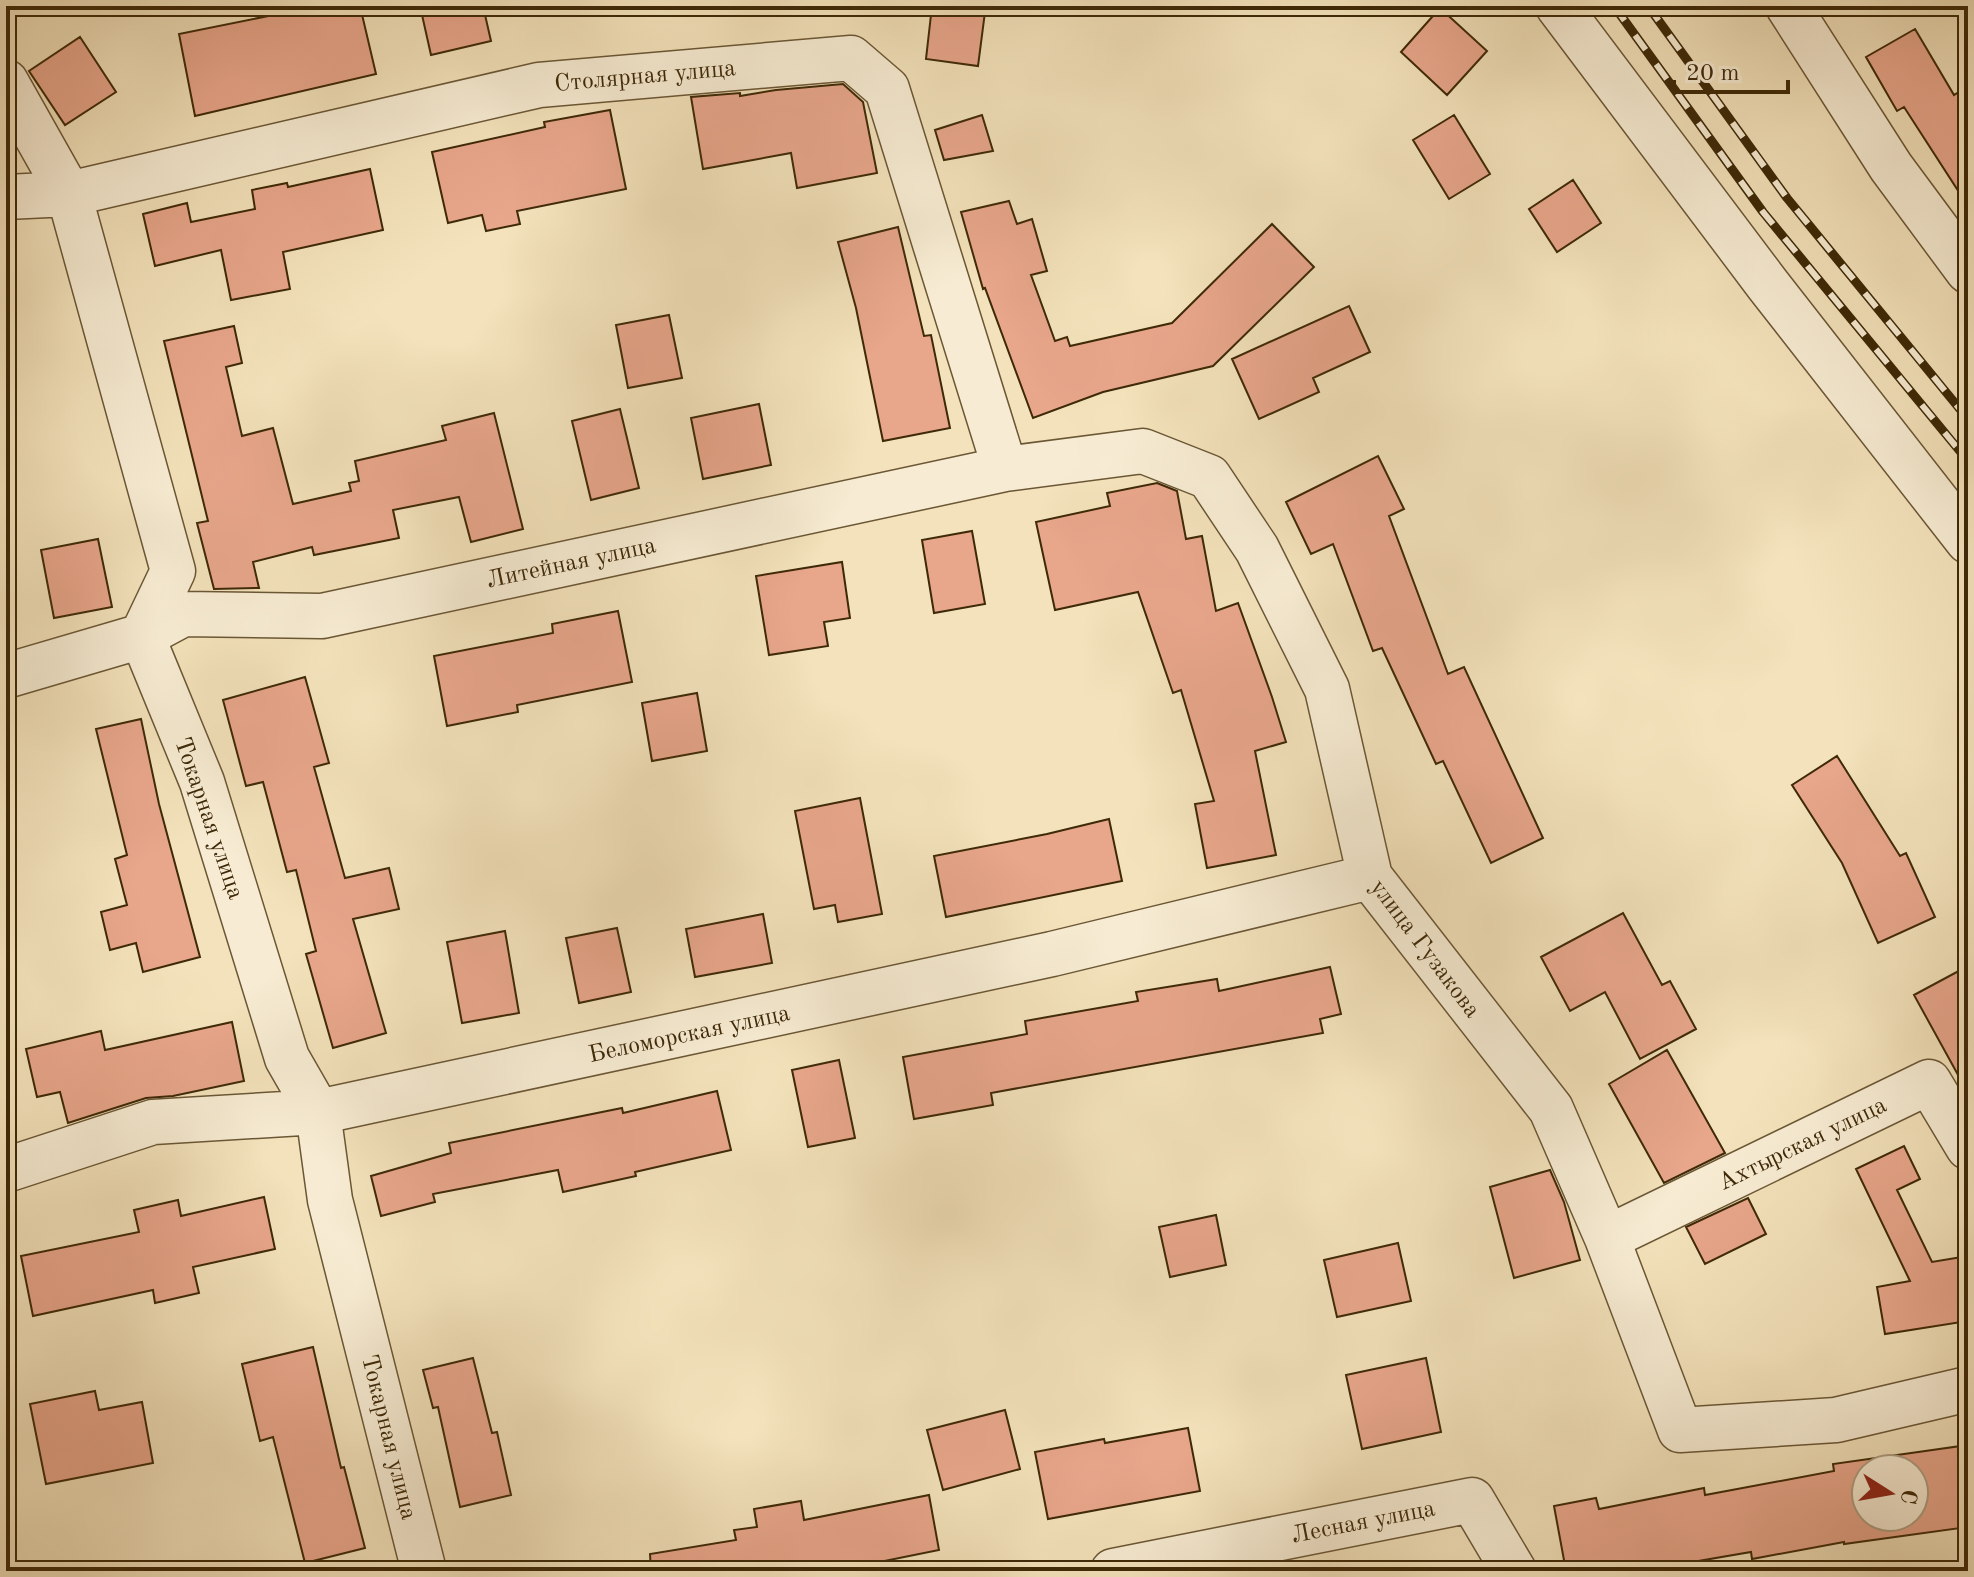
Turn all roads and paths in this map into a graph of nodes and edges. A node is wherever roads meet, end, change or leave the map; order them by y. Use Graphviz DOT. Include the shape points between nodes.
graph roads {
  1 [pos="1558,6"];
  2 [pos="1788,6"];
  3 [pos="6,82"];
  4 [pos="69,194"];
  5 [pos="6,197"];
  6 [pos="1968,271"];
  7 [pos="1143,451"];
  8 [pos="1005,469"];
  9 [pos="1968,541"];
  10 [pos="142,636"];
  11 [pos="6,676"];
  12 [pos="1370,877"];
  13 [pos="318,1112"];
  14 [pos="1968,1147"];
  15 [pos="6,1170"];
  16 [pos="1607,1238"];
  17 [pos="1968,1389"];
  18 [pos="424,1571"];
  19 [pos="1113,1571"];
  20 [pos="1514,1571"];
  1 -- 9 [label="street"];
  2 -- 6 [label="street" via="1891,167"];
  3 -- 4 [label="street"];
  4 -- 5 [label="street, Столярная улица"];
  4 -- 8 [label="street, Столярная улица" via="539,85 851,58 887,89"];
  4 -- 10 [label="street" via="173,571"];
  7 -- 8 [label="street, Литейная улица"];
  7 -- 12 [label="street, улица Гузакова" via="1209,477 1257,549 1327,689"];
  8 -- 10 [label="street, Литейная улица" via="322,616 183,614"];
  10 -- 11 [label="street, Литейная улица"];
  10 -- 13 [label="street, Токарная улица" via="202,782 287,1058"];
  12 -- 13 [label="street, Беломорская улица" via="1052,954"];
  12 -- 16 [label="street, улица Гузакова" via="1551,1109"];
  13 -- 15 [label="street, Беломорская улица" via="153,1122"];
  13 -- 18 [label="street, Токарная улица" via="330,1200"];
  14 -- 16 [label="street, Ахтырская улица" via="1929,1082"];
  16 -- 17 [label="street, улица Гузакова" via="1680,1430 1836,1420"];
  19 -- 20 [label="street, Лесная улица" via="1472,1500"];
}
